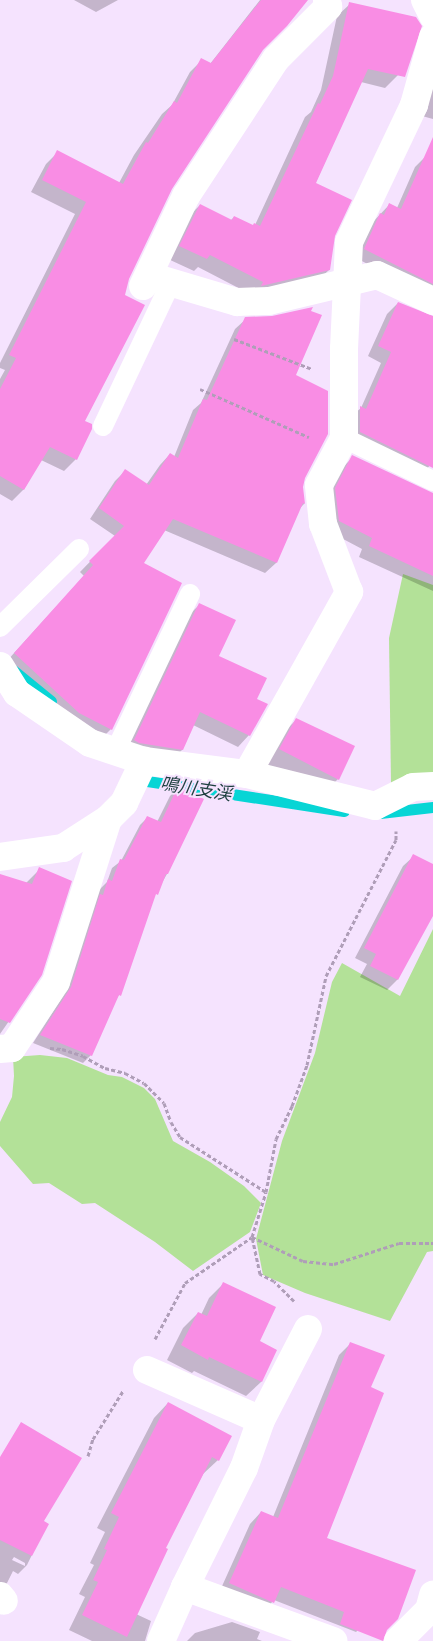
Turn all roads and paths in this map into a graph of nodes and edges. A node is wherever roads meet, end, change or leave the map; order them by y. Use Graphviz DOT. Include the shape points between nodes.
graph roads {
  1 [pos="424,0"];
  2 [pos="327,3"];
  3 [pos="433,16"];
  4 [pos="433,36"];
  5 [pos="154,281"];
  6 [pos="346,283"];
  7 [pos="433,301"];
  8 [pos="234,339"];
  9 [pos="344,382"];
  10 [pos="200,389"];
  11 [pos="102,426"];
  12 [pos="341,444"];
  13 [pos="433,481"];
  14 [pos="79,549"];
  15 [pos="190,594"];
  16 [pos="0,627"];
  17 [pos="0,666"];
  18 [pos="102,748"];
  19 [pos="144,763"];
  20 [pos="248,774"];
  21 [pos="433,786"];
  22 [pos="396,796"];
  23 [pos="108,819"];
  24 [pos="0,857"];
  25 [pos="6,1049"];
  26 [pos="266,1192"];
  27 [pos="252,1238"];
  28 [pos="433,1243"];
  29 [pos="308,1329"];
  30 [pos="153,1343"];
  31 [pos="147,1370"];
  32 [pos="125,1389"];
  33 [pos="261,1420"];
  34 [pos="88,1456"];
  35 [pos="185,1587"];
  36 [pos="432,1605"];
  37 [pos="161,1641"];
  38 [pos="334,1641"];
  39 [pos="398,1641"];
  1 -- 3 [label="street"];
  2 -- 5 [label="street" via="276,59 186,196"];
  4 -- 6 [label="street" via="414,105 350,242"];
  5 -- 6 [label="street" via="237,302 269,301"];
  5 -- 11 [label="lane"];
  6 -- 7 [label="street" via="377,275"];
  6 -- 9 [label="street"];
  8 -- 9 [label="path"];
  9 -- 12 [label="street"];
  10 -- 12 [label="path"];
  12 -- 13 [label="lane"];
  12 -- 20 [label="street" via="319,485 323,524 349,592"];
  14 -- 16 [label="lane"];
  15 -- 18 [label="lane"];
  17 -- 18 [label="street" via="17,693"];
  18 -- 19 [label="street"];
  19 -- 20 [label="street"];
  19 -- 23 [label="street" via="124,803"];
  20 -- 22 [label="street" via="375,806"];
  21 -- 22 [label="street" via="413,787"];
  22 -- 26 [label="path" via="396,840 326,976 307,1065 276,1139"];
  23 -- 24 [label="street" via="62,848"];
  23 -- 25 [label="street" via="56,982"];
  25 -- 26 [label="path" via="62,1049 144,1083 164,1103 180,1137"];
  26 -- 27 [label="path"];
  27 -- 28 [label="path" via="303,1261 334,1264 399,1243"];
  27 -- 29 [label="path" via="260,1274 291,1297 309,1319"];
  27 -- 30 [label="path" via="185,1283"];
  29 -- 33 [label="street"];
  31 -- 33 [label="street"];
  32 -- 34 [label="path" via="93,1438"];
  33 -- 35 [label="street" via="244,1468"];
  35 -- 37 [label="street"];
  35 -- 38 [label="street"];
  36 -- 39 [label="street"];
}
